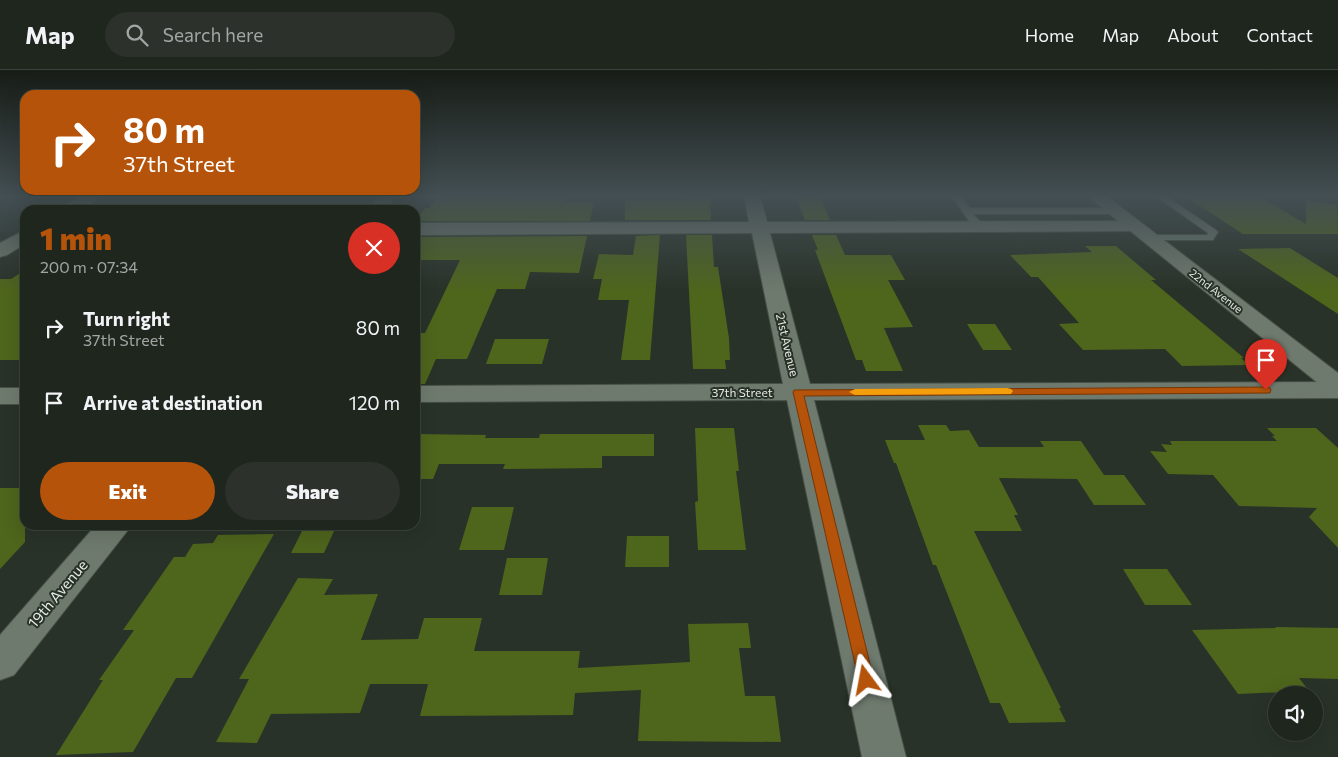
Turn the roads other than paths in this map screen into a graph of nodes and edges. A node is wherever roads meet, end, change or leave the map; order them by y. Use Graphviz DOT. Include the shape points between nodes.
graph roads {
  1 [pos="967,227"];
  2 [pos="1050,227"];
  3 [pos="1135,227"];
  4 [pos="1206,227"];
  5 [pos="760,228"];
  6 [pos="420,230"];
  7 [pos="0,232"];
  8 [pos="20,232"];
  9 [pos="1141,232"];
  10 [pos="20,239"];
  11 [pos="0,251"];
  12 [pos="1338,386"];
  13 [pos="1338,390"];
  14 [pos="798,392"];
  15 [pos="420,394"];
  16 [pos="0,396"];
  17 [pos="20,396"];
  18 [pos="111,530"];
  19 [pos="0,663"];
  20 [pos="884,757"];
  1 -- 5 [label="street"];
  2 -- 9 [label="street"];
  3 -- 9 [label="street, 22nd Avenue"];
  4 -- 9 [label="lane" via="1213,232 1210,238"];
  5 -- 6 [label="street"];
  5 -- 14 [label="street, 21st Avenue"];
  7 -- 8 [label="street"];
  9 -- 12 [label="street, 22nd Avenue"];
  10 -- 11 [label="street"];
  13 -- 14 [label="street, 37th Street"];
  14 -- 15 [label="street, 37th Street"];
  14 -- 20 [label="street, 21st Avenue"];
  16 -- 17 [label="street"];
  18 -- 19 [label="street, 19th Avenue"];
}
